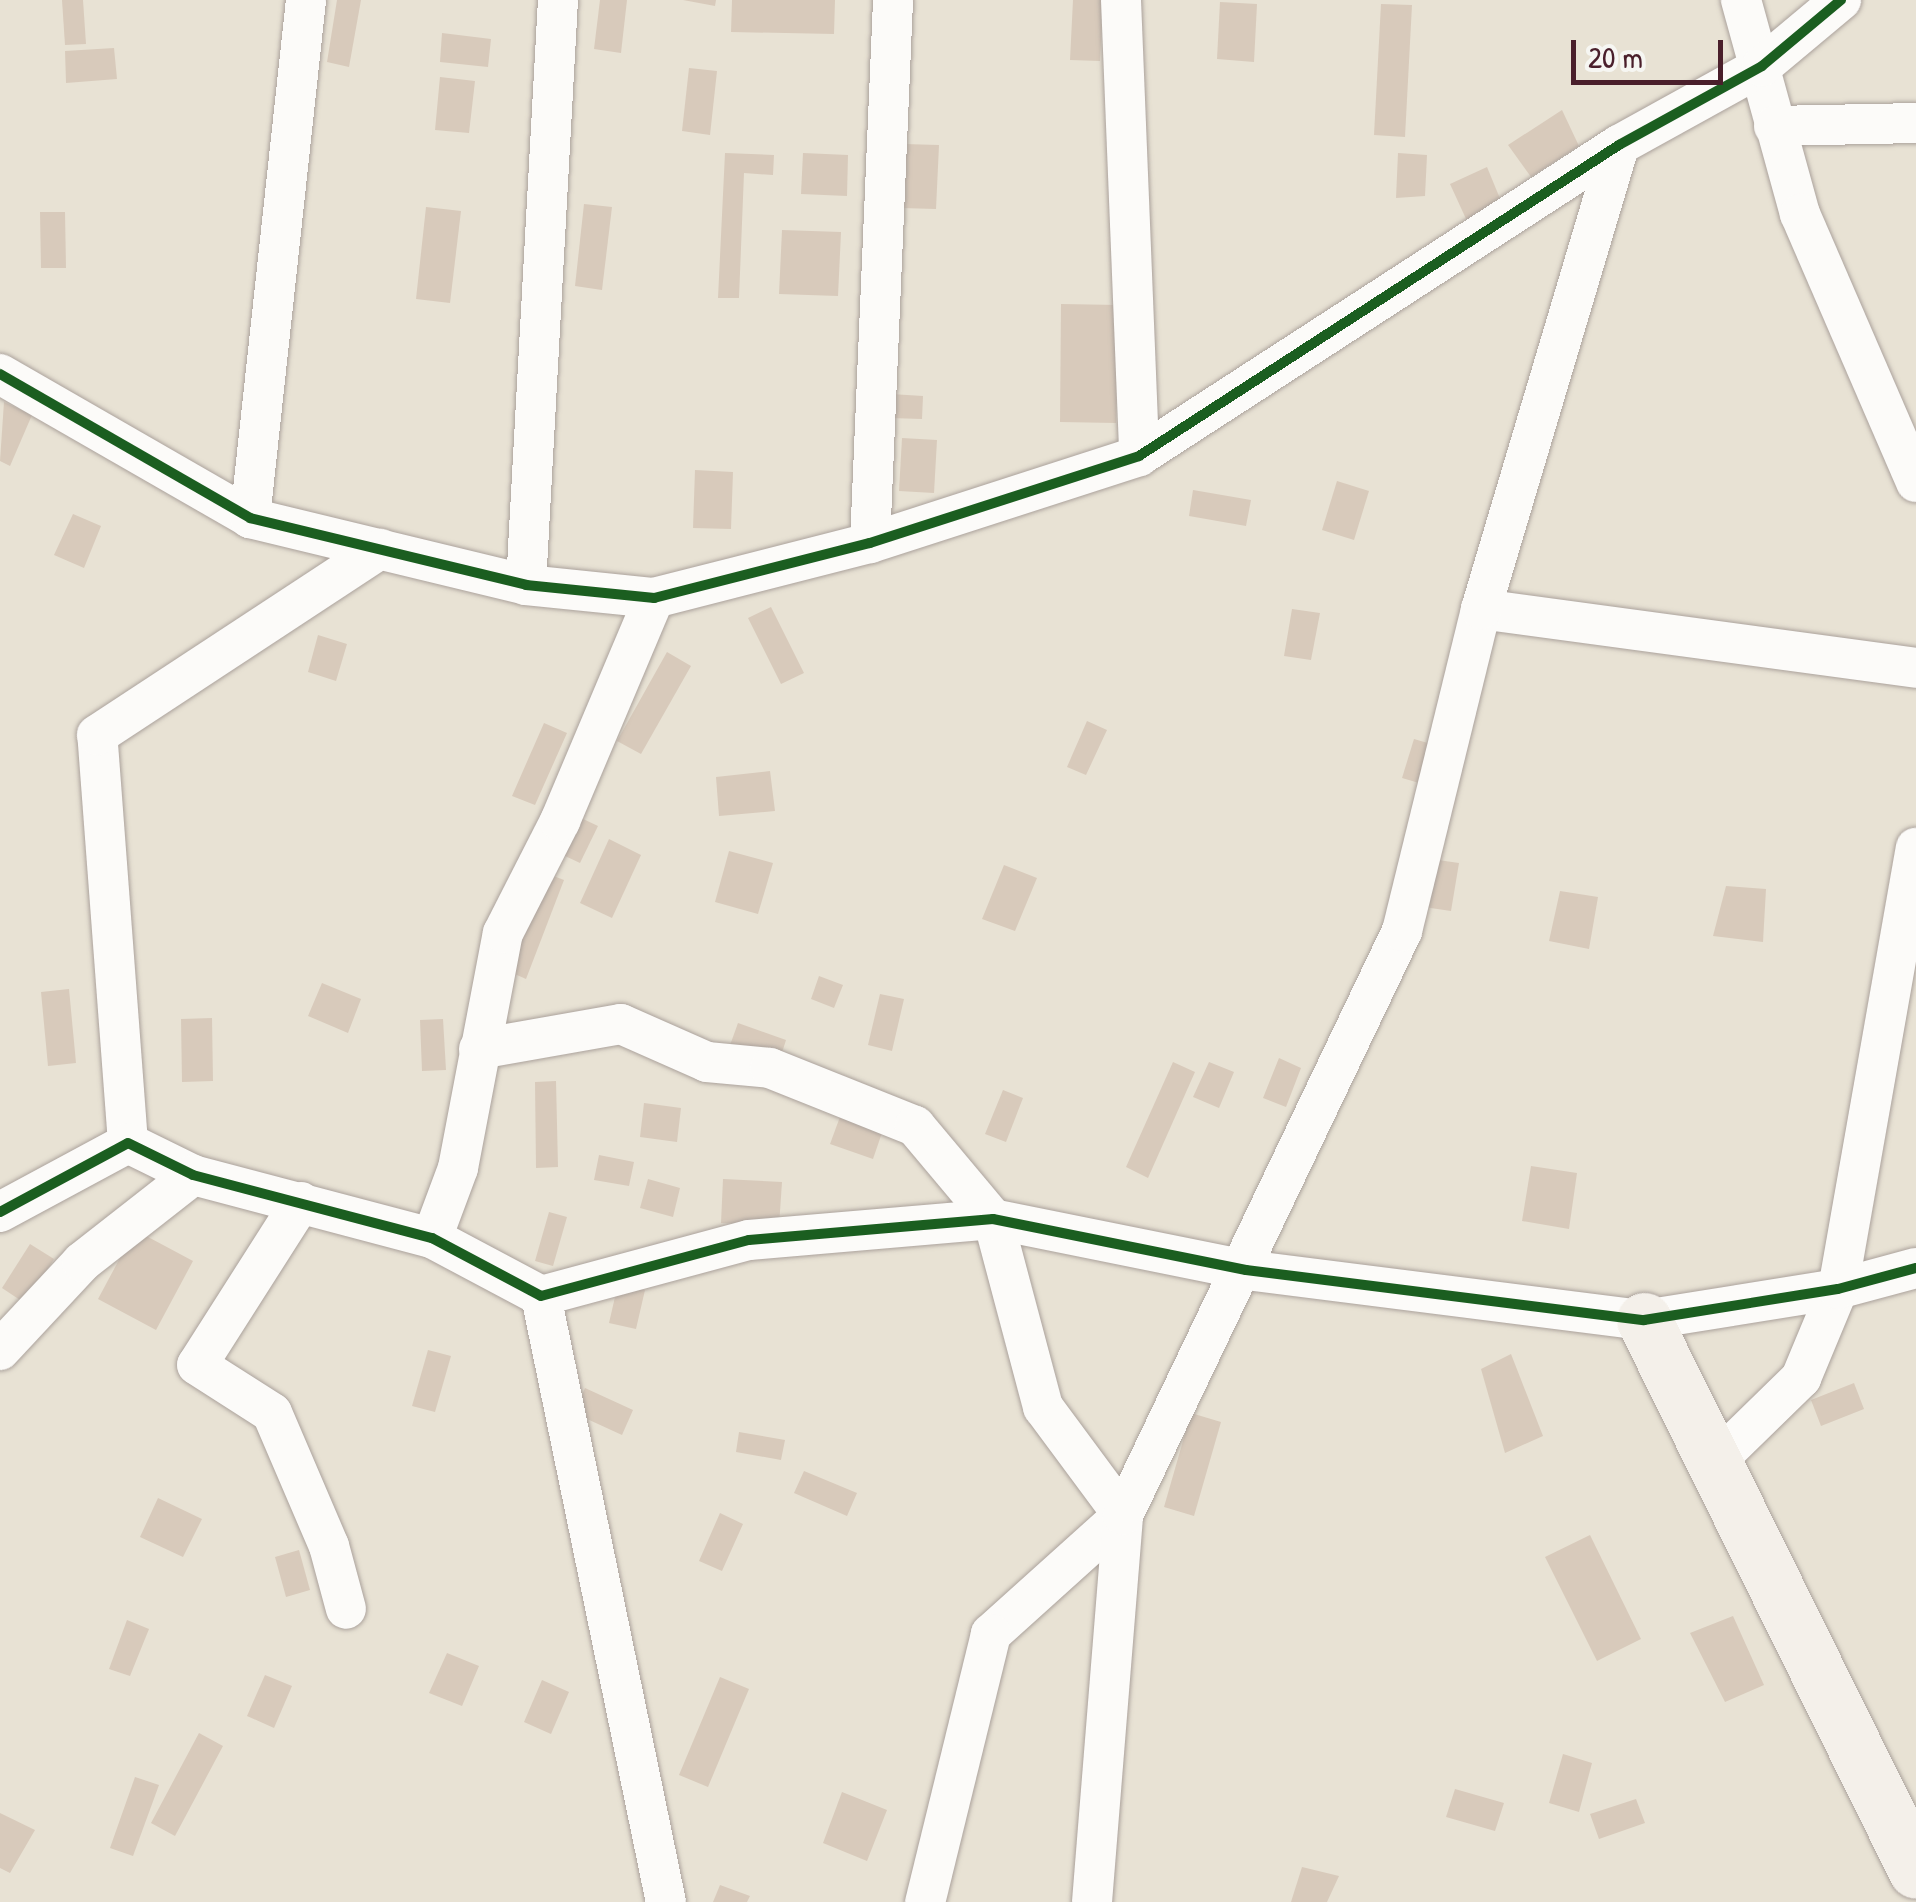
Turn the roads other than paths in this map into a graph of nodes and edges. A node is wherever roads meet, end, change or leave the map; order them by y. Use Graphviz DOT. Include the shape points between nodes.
graph roads {
  1 [pos="306,0"];
  2 [pos="558,0"];
  3 [pos="893,0"];
  4 [pos="1121,0"];
  5 [pos="1741,0"];
  6 [pos="1841,0"];
  7 [pos="1762,66"];
  8 [pos="1916,122"];
  9 [pos="1774,126"];
  10 [pos="1619,145"];
  11 [pos="0,374"];
  12 [pos="1139,456"];
  13 [pos="1916,482"];
  14 [pos="250,518"];
  15 [pos="870,543"];
  16 [pos="380,549"];
  17 [pos="526,585"];
  18 [pos="654,598"];
  19 [pos="1481,609"];
  20 [pos="1916,668"];
  21 [pos="1916,848"];
  22 [pos="479,1049"];
  23 [pos="128,1143"];
  24 [pos="193,1174"];
  25 [pos="302,1202"];
  26 [pos="0,1212"];
  27 [pos="993,1219"];
  28 [pos="432,1238"];
  29 [pos="1916,1268"];
  30 [pos="1246,1270"];
  31 [pos="1838,1288"];
  32 [pos="542,1296"];
  33 [pos="1644,1320"];
  34 [pos="0,1350"];
  35 [pos="1714,1463"];
  36 [pos="1123,1516"];
  37 [pos="346,1609"];
  38 [pos="1916,1871"];
  39 [pos="666,1902"];
  40 [pos="925,1902"];
  41 [pos="1092,1902"];
  1 -- 14 [label="street"];
  2 -- 17 [label="street"];
  3 -- 15 [label="street"];
  4 -- 12 [label="street"];
  5 -- 7 [label="street"];
  6 -- 7 [label="street"];
  7 -- 9 [label="street"];
  7 -- 10 [label="street"];
  8 -- 9 [label="street"];
  9 -- 13 [label="street" via="1800,214"];
  10 -- 12 [label="street"];
  10 -- 19 [label="street"];
  11 -- 14 [label="street"];
  12 -- 15 [label="street"];
  14 -- 16 [label="street"];
  15 -- 18 [label="street"];
  16 -- 17 [label="street"];
  16 -- 23 [label="street" via="97,735"];
  17 -- 18 [label="street"];
  18 -- 22 [label="street" via="560,820 502,933"];
  19 -- 20 [label="street"];
  19 -- 30 [label="street" via="1402,931"];
  21 -- 31 [label="street"];
  22 -- 27 [label="street" via="621,1024 707,1062 770,1068 915,1126"];
  22 -- 28 [label="street" via="458,1168"];
  23 -- 24 [label="street"];
  23 -- 26 [label="street"];
  24 -- 25 [label="street"];
  24 -- 34 [label="street" via="82,1262"];
  25 -- 28 [label="street"];
  25 -- 37 [label="street" via="197,1365 272,1413 329,1546"];
  27 -- 30 [label="street"];
  27 -- 32 [label="street" via="749,1240"];
  27 -- 36 [label="street" via="1044,1407"];
  28 -- 32 [label="street"];
  29 -- 31 [label="street"];
  30 -- 33 [label="street"];
  30 -- 36 [label="street"];
  31 -- 33 [label="street"];
  31 -- 35 [label="street" via="1801,1378"];
  32 -- 39 [label="street"];
  33 -- 35 [label="street"];
  35 -- 38 [label="street"];
  36 -- 40 [label="street" via="991,1634"];
  36 -- 41 [label="street"];
}
